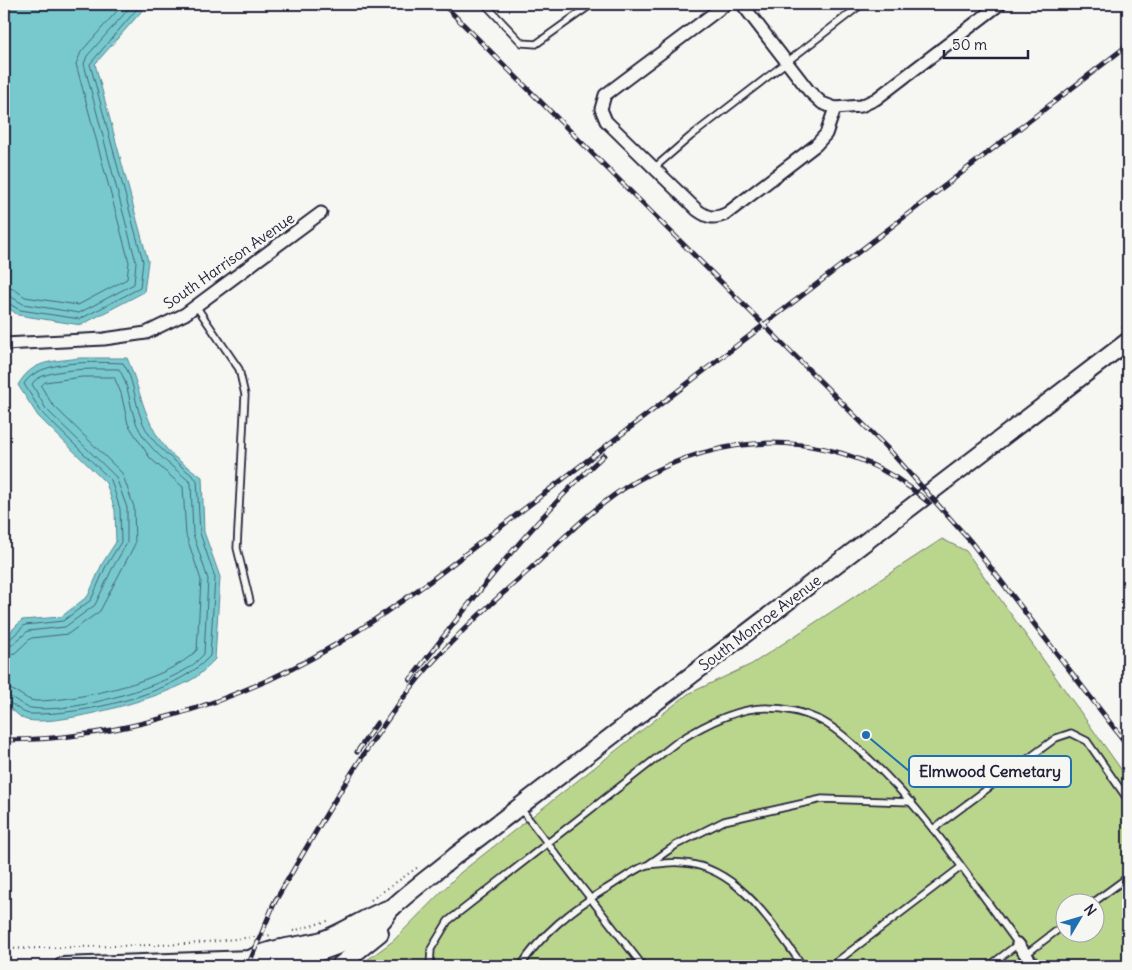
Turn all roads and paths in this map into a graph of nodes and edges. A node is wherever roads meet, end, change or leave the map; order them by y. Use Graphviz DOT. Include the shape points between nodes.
graph roads {
  1 [pos="485,4"];
  2 [pos="592,4"];
  3 [pos="726,4"];
  4 [pos="742,4"];
  5 [pos="862,4"];
  6 [pos="1000,4"];
  7 [pos="787,63"];
  8 [pos="835,108"];
  9 [pos="654,168"];
  10 [pos="321,213"];
  11 [pos="196,306"];
  12 [pos="1128,323"];
  13 [pos="1124,335"];
  14 [pos="4,344"];
  15 [pos="250,601"];
  16 [pos="1128,800"];
  17 [pos="912,802"];
  18 [pos="519,807"];
  19 [pos="933,829"];
  20 [pos="547,844"];
  21 [pos="455,856"];
  22 [pos="646,865"];
  23 [pos="419,866"];
  24 [pos="961,867"];
  25 [pos="1128,877"];
  26 [pos="1104,895"];
  27 [pos="591,898"];
  28 [pos="365,904"];
  29 [pos="331,920"];
  30 [pos="1054,933"];
  31 [pos="1018,944"];
  32 [pos="4,949"];
  33 [pos="290,952"];
  34 [pos="1025,955"];
  35 [pos="1128,963"];
  36 [pos="63,966"];
  37 [pos="339,966"];
  38 [pos="430,966"];
  39 [pos="521,966"];
  40 [pos="643,966"];
  41 [pos="803,966"];
  42 [pos="831,966"];
  43 [pos="989,966"];
  44 [pos="1033,966"];
  45 [pos="1124,966"];
  1 -- 2 [label="lane" via="522,43 536,44"];
  3 -- 9 [label="street" via="605,95 601,109 606,121"];
  4 -- 7 [label="street"];
  5 -- 7 [label="lane"];
  6 -- 8 [label="street" via="876,99 861,106"];
  7 -- 8 [label="street" via="822,103"];
  7 -- 9 [label="lane"];
  8 -- 9 [label="street" via="826,134 816,145 726,214 715,218 697,210"];
  10 -- 11 [label="street, South Harrison Avenue"];
  11 -- 14 [label="street, South Harrison Avenue" via="146,333 104,339"];
  11 -- 15 [label="lane" via="239,369 245,395 236,548"];
  12 -- 13 [label="path"];
  13 -- 18 [label="main road, South Monroe Avenue"];
  16 -- 19 [label="lane" via="1087,741 1071,732 1056,738"];
  17 -- 19 [label="lane"];
  17 -- 20 [label="lane" via="850,742 821,720 767,708 730,715 704,725 677,742"];
  17 -- 22 [label="lane" via="822,799 724,821 676,845"];
  18 -- 20 [label="lane"];
  18 -- 21 [label="main road, South Monroe Avenue"];
  19 -- 24 [label="lane"];
  20 -- 27 [label="lane"];
  20 -- 38 [label="lane" via="448,921 431,949"];
  21 -- 33 [label="main road, South Monroe Avenue" via="393,907 381,922 355,938"];
  21 -- 37 [label="main road" via="392,922"];
  22 -- 27 [label="lane"];
  22 -- 41 [label="lane" via="682,861 715,871 736,884 755,901"];
  23 -- 28 [label="path"];
  24 -- 31 [label="lane"];
  24 -- 42 [label="lane"];
  25 -- 26 [label="lane"];
  27 -- 39 [label="lane" via="544,937"];
  27 -- 40 [label="lane"];
  29 -- 33 [label="path"];
  30 -- 34 [label="lane"];
  31 -- 34 [label="street"];
  31 -- 43 [label="lane"];
  32 -- 33 [label="path" via="188,944"];
  33 -- 36 [label="main road, South Monroe Avenue" via="262,952 250,959"];
  34 -- 44 [label="street"];
  35 -- 45 [label="lane"];
}
